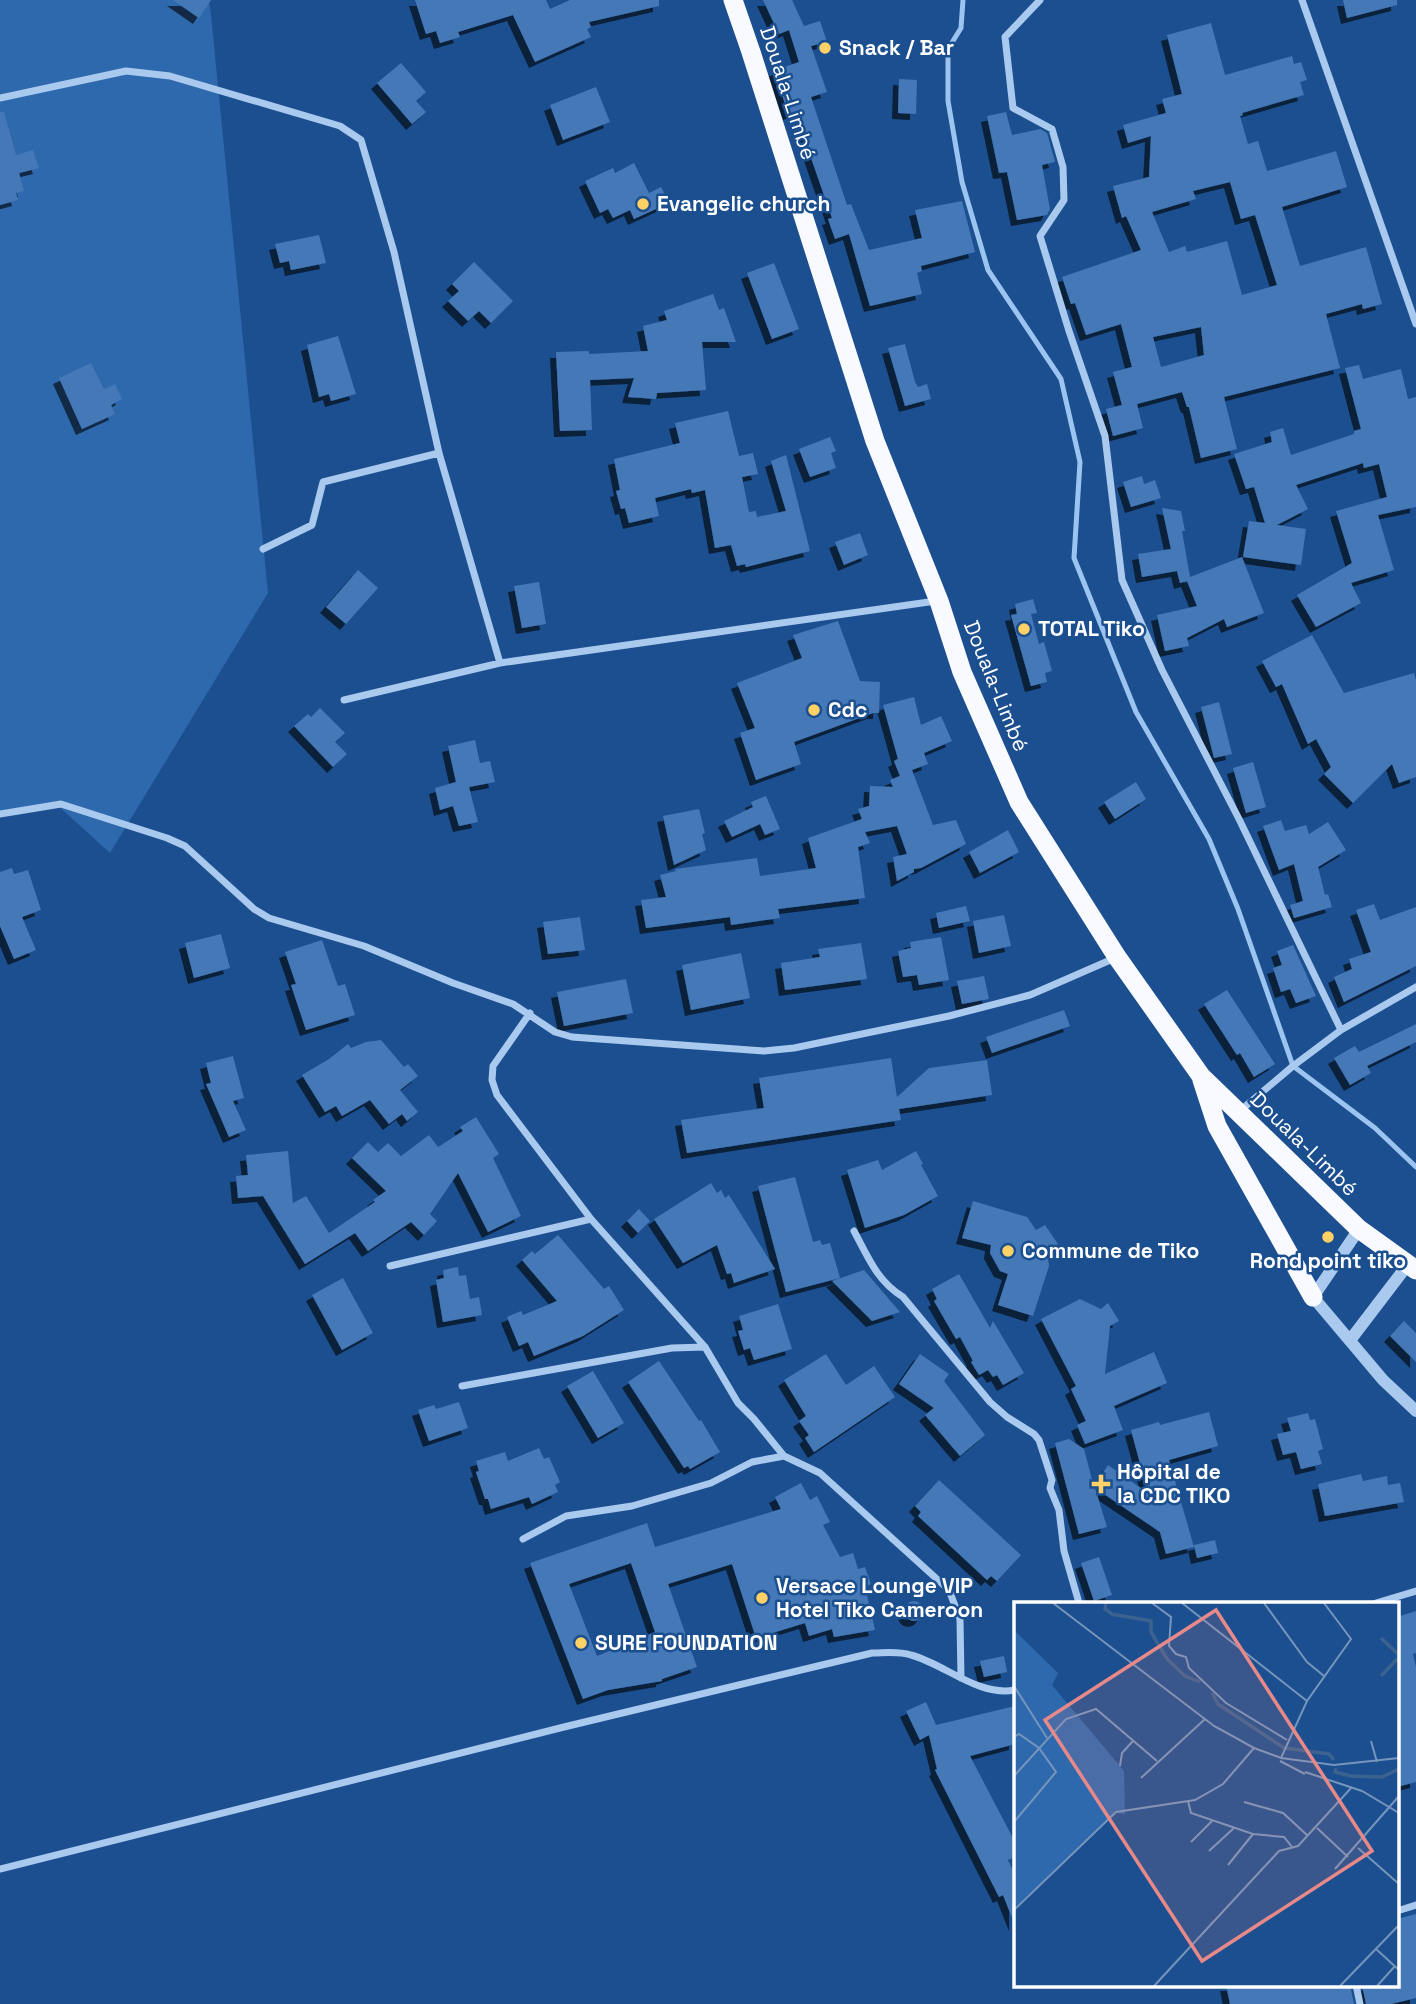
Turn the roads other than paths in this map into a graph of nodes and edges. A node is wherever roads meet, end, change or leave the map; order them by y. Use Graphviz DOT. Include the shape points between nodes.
graph roads {
  1 [pos="733,0"];
  2 [pos="1040,0"];
  3 [pos="1303,0"];
  4 [pos="0,98"];
  5 [pos="1416,324"];
  6 [pos="439,453"];
  7 [pos="263,549"];
  8 [pos="939,601"];
  9 [pos="500,663"];
  10 [pos="344,700"];
  11 [pos="0,814"];
  12 [pos="1116,957"];
  13 [pos="1416,987"];
  14 [pos="530,1013"];
  15 [pos="1341,1030"];
  16 [pos="1200,1076"];
  17 [pos="1238,1113"];
  18 [pos="591,1219"];
  19 [pos="1359,1229"];
  20 [pos="854,1231"];
  21 [pos="390,1266"];
  22 [pos="1412,1267"];
  23 [pos="1313,1297"];
  24 [pos="1351,1339"];
  25 [pos="705,1348"];
  26 [pos="462,1386"];
  27 [pos="1416,1411"];
  28 [pos="784,1455"];
  29 [pos="523,1539"];
  30 [pos="1416,1591"];
  31 [pos="1079,1602"];
  32 [pos="1379,1602"];
  33 [pos="961,1678"];
  34 [pos="1014,1690"];
  35 [pos="0,1868"];
  36 [pos="1416,1905"];
  37 [pos="1398,1911"];
  38 [pos="1356,1986"];
  39 [pos="1360,2004"];
  1 -- 8 [label="highway, Douala-Limbé" via="875,441"];
  2 -- 15 [label="street" via="1005,37 1013,108 1052,129 1063,167 1064,200 1040,236 1105,436 1122,580"];
  3 -- 5 [label="street"];
  4 -- 6 [label="street" via="126,71 149,73 340,126 361,140 394,252"];
  6 -- 7 [label="street" via="323,482 312,526"];
  6 -- 9 [label="street"];
  8 -- 9 [label="street"];
  8 -- 12 [label="highway, Douala-Limbé" via="962,672 1019,802"];
  9 -- 10 [label="street"];
  11 -- 14 [label="street" via="61,804 167,838 185,846 269,918 364,946"];
  12 -- 14 [label="street" via="1030,995 949,1016 774,1050 572,1037 555,1032"];
  12 -- 16 [label="highway, Douala-Limbé"];
  13 -- 15 [label="street"];
  14 -- 18 [label="street" via="493,1066 492,1080 497,1095"];
  15 -- 17 [label="street"];
  16 -- 17 [label="highway, Douala-Limbé"];
  16 -- 23 [label="highway" via="1217,1126"];
  17 -- 19 [label="highway, Douala-Limbé"];
  18 -- 21 [label="street"];
  18 -- 25 [label="street"];
  19 -- 22 [label="highway, Douala-Limbé"];
  19 -- 23 [label="street"];
  20 -- 31 [label="street" via="876,1274 903,1297 990,1402 1034,1434 1052,1480 1050,1488"];
  22 -- 24 [label="street"];
  23 -- 24 [label="street"];
  24 -- 27 [label="street" via="1383,1380"];
  25 -- 26 [label="street" via="671,1348"];
  25 -- 28 [label="street" via="738,1403"];
  28 -- 29 [label="street" via="752,1462 711,1483 632,1506 566,1516"];
  28 -- 33 [label="street" via="820,1473 949,1590 960,1619"];
  30 -- 32 [label="street"];
  33 -- 34 [label="street" via="1003,1692"];
  33 -- 35 [label="street" via="913,1655 872,1653"];
  36 -- 37 [label="street"];
  38 -- 39 [label="street"];
}
